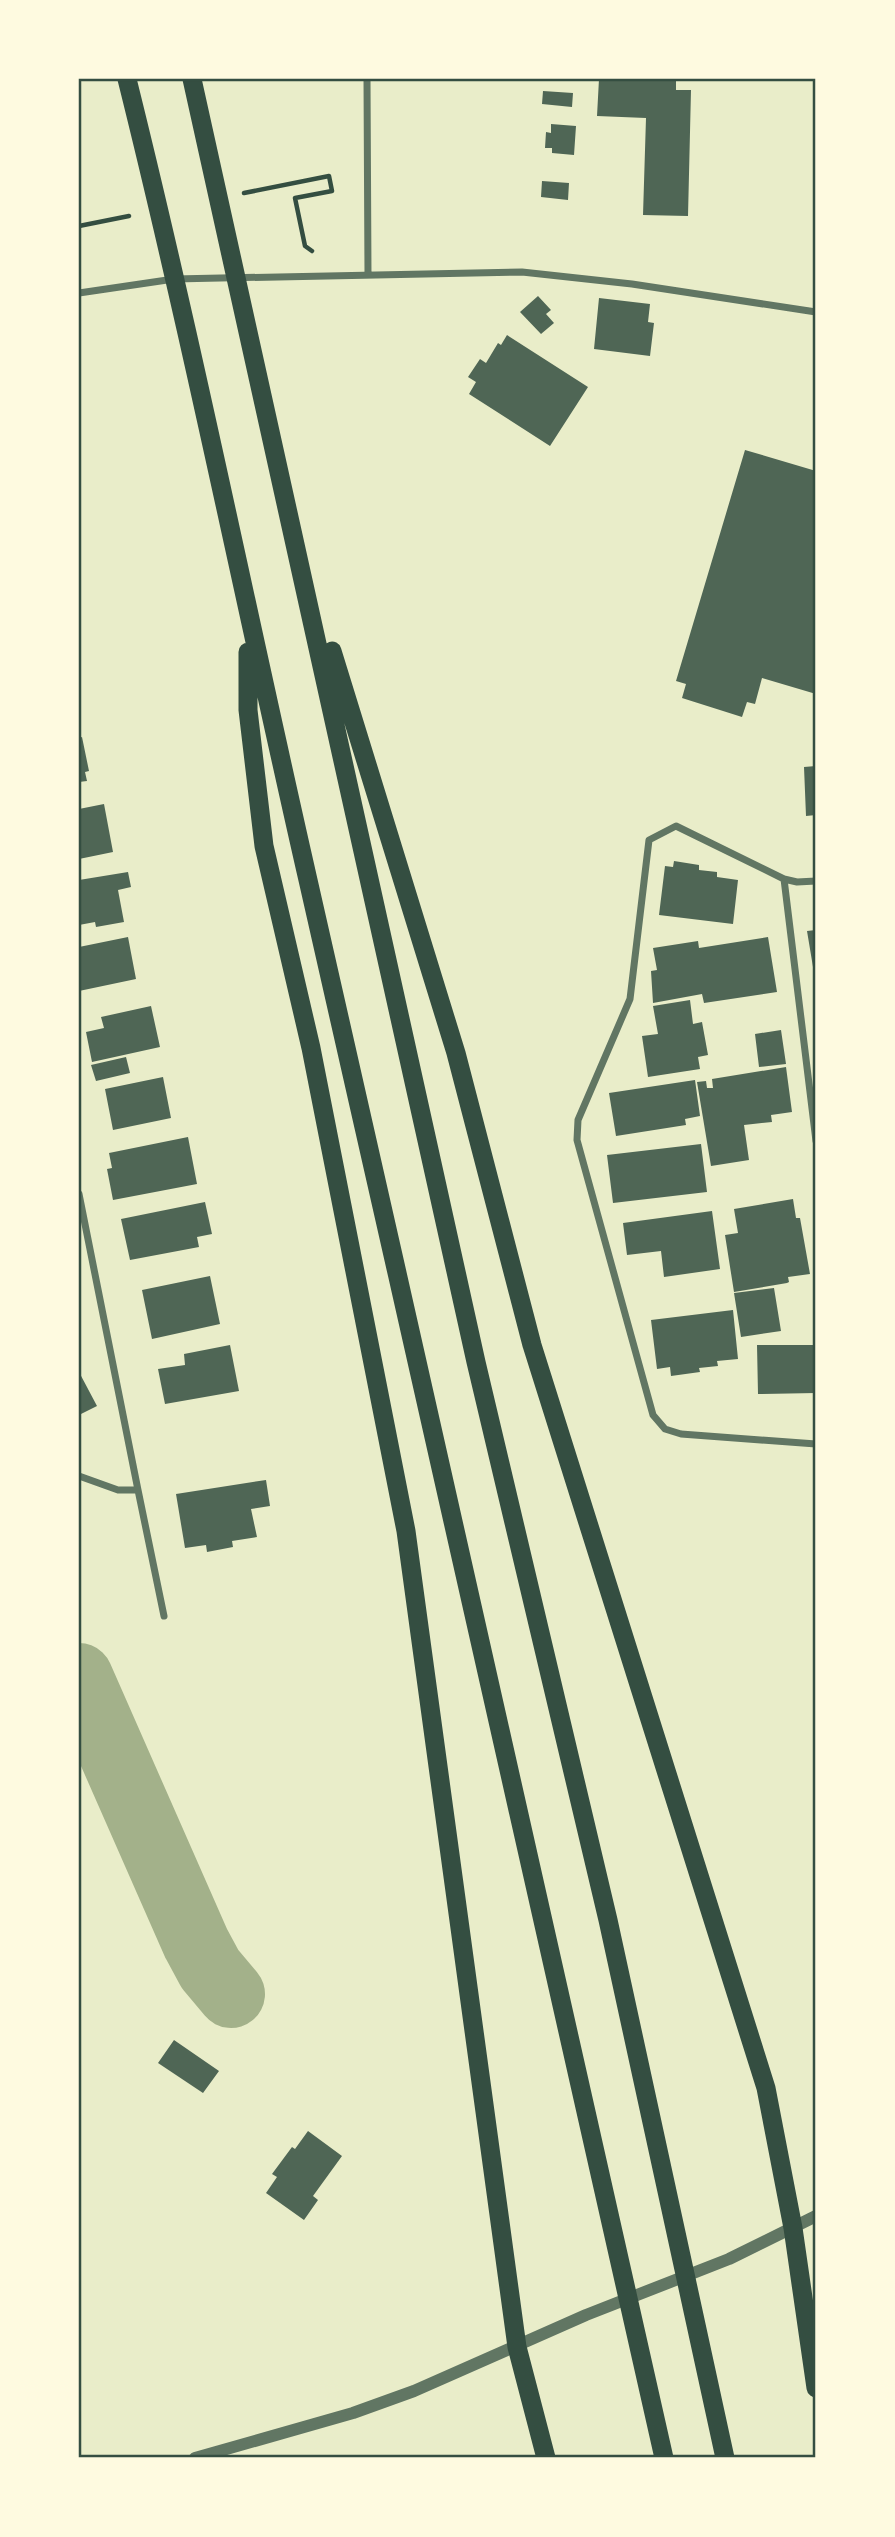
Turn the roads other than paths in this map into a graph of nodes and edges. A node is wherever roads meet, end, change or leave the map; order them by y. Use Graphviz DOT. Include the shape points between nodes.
graph roads {
  1 [pos="127,79"];
  2 [pos="192,79"];
  3 [pos="367,79"];
  4 [pos="368,275"];
  5 [pos="237,276"];
  6 [pos="174,279"];
  7 [pos="79,293"];
  8 [pos="816,312"];
  9 [pos="290,513"];
  10 [pos="248,619"];
  11 [pos="784,878"];
  12 [pos="816,881"];
  13 [pos="816,1141"];
  14 [pos="79,1194"];
  15 [pos="816,1444"];
  16 [pos="79,1476"];
  17 [pos="138,1490"];
  18 [pos="164,1616"];
  19 [pos="816,2216"];
  20 [pos="793,2228"];
  21 [pos="517,2347"];
  22 [pos="816,2388"];
  23 [pos="195,2458"];
  24 [pos="546,2458"];
  25 [pos="664,2458"];
  26 [pos="725,2458"];
  1 -- 6 [label="highway"];
  2 -- 5 [label="highway"];
  3 -- 4 [label="street"];
  4 -- 5 [label="street"];
  4 -- 8 [label="street" via="522,272"];
  5 -- 6 [label="street"];
  5 -- 9 [label="highway"];
  6 -- 7 [label="street"];
  6 -- 10 [label="highway"];
  9 -- 20 [label="highway" via="456,1053 532,1345 766,2088"];
  9 -- 26 [label="highway" via="476,1362 608,1920"];
  10 -- 21 [label="highway" via="248,710 264,846 314,1062 406,1531"];
  10 -- 25 [label="highway"];
  11 -- 12 [label="street"];
  11 -- 13 [label="street"];
  11 -- 15 [label="street" via="677,826 649,840 630,999 578,1120 578,1140 653,1415 665,1429 681,1434"];
  14 -- 17 [label="street"];
  16 -- 17 [label="street" via="118,1490"];
  17 -- 18 [label="street"];
  19 -- 20 [label="street"];
  20 -- 21 [label="street"];
  20 -- 22 [label="highway"];
  21 -- 23 [label="street" via="354,2413"];
  21 -- 24 [label="highway"];
}
